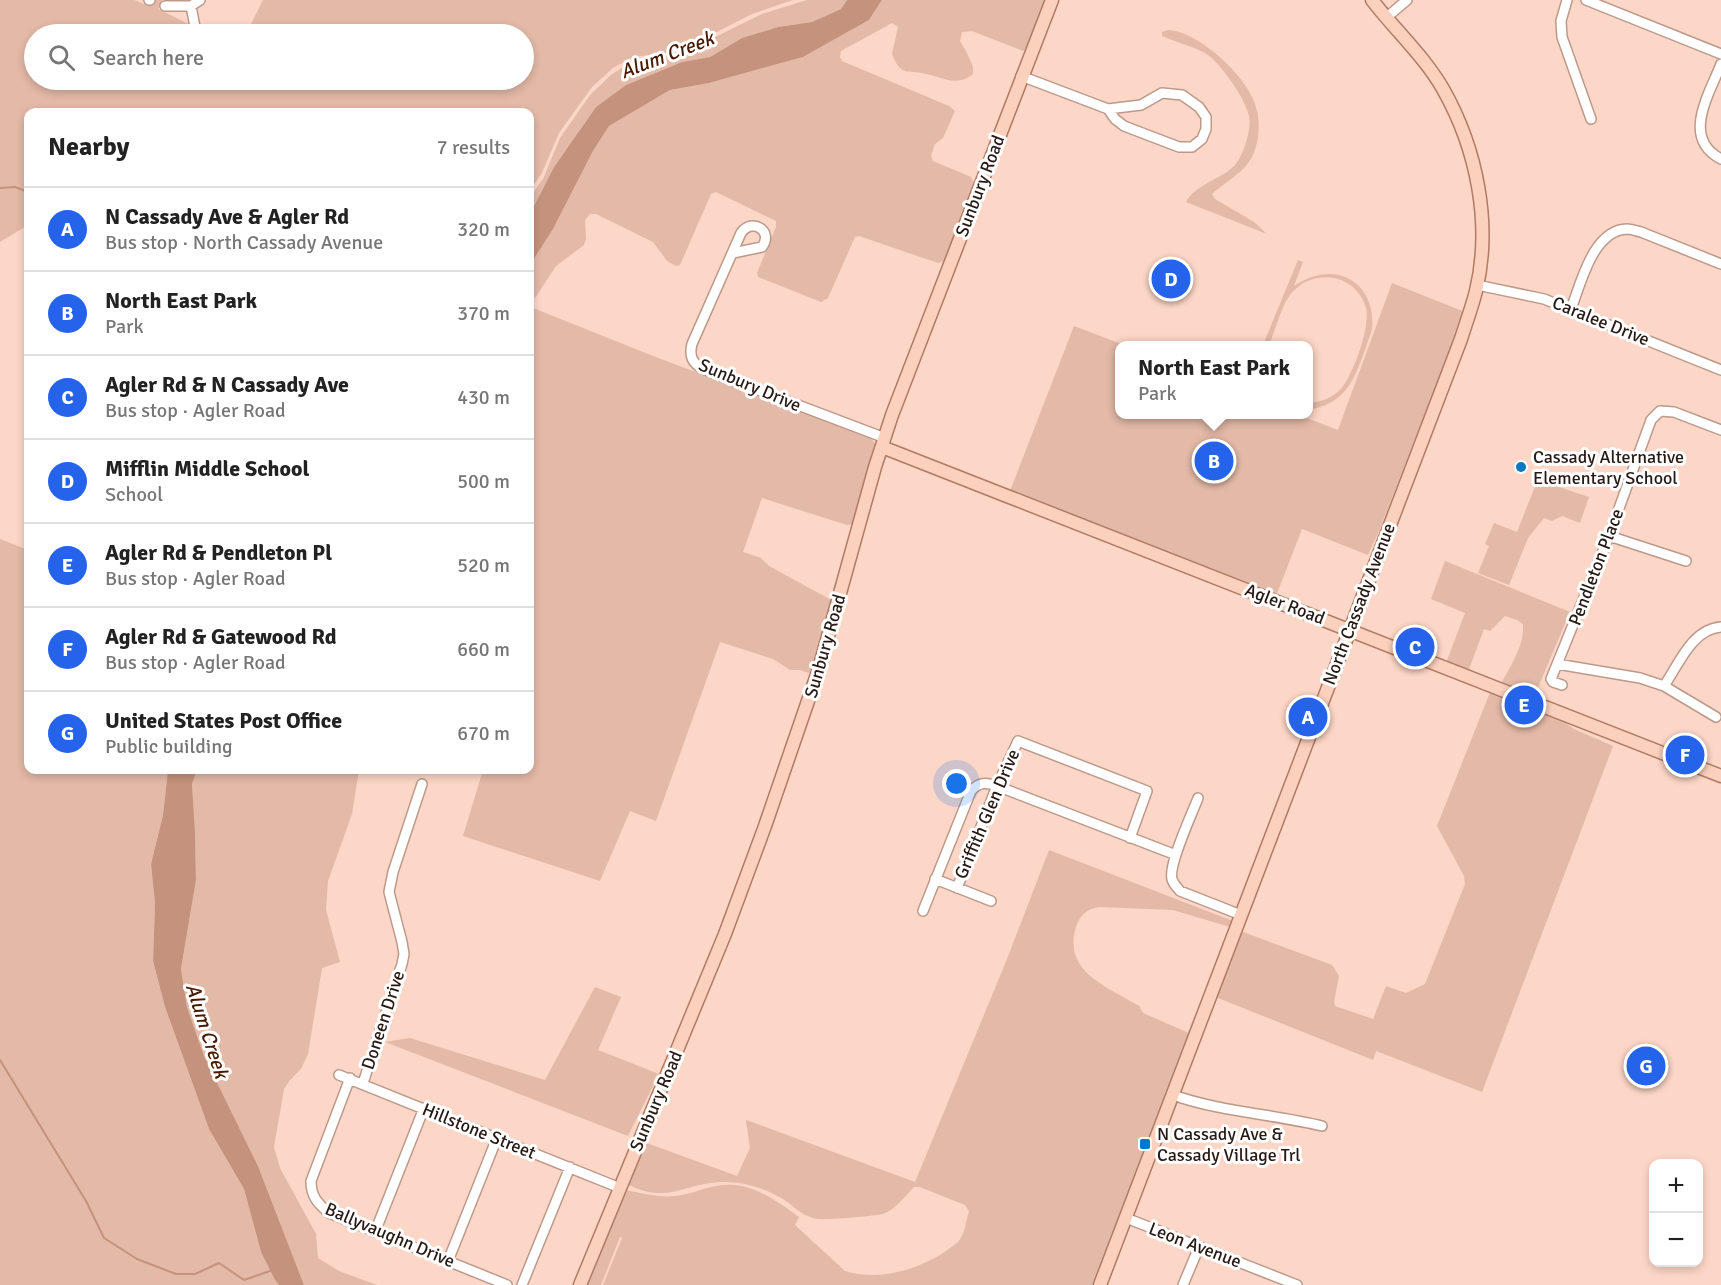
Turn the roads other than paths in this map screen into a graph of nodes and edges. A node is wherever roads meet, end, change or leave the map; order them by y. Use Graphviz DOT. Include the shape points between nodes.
graph roads {
  1 [pos="200,0"];
  2 [pos="1052,0"];
  3 [pos="1372,0"];
  4 [pos="1407,0"];
  5 [pos="1567,0"];
  6 [pos="1586,0"];
  7 [pos="165,6"];
  8 [pos="191,6"];
  9 [pos="1387,17"];
  10 [pos="194,24"];
  11 [pos="1721,54"];
  12 [pos="1721,64"];
  13 [pos="1021,76"];
  14 [pos="1108,109"];
  15 [pos="1591,119"];
  16 [pos="1721,159"];
  17 [pos="733,253"];
  18 [pos="1721,264"];
  19 [pos="1477,285"];
  20 [pos="1570,309"];
  21 [pos="1721,370"];
  22 [pos="1721,430"];
  23 [pos="883,442"];
  24 [pos="1609,536"];
  25 [pos="1686,561"];
  26 [pos="1721,627"];
  27 [pos="1350,629"];
  28 [pos="1557,664"];
  29 [pos="1562,685"];
  30 [pos="1665,686"];
  31 [pos="1716,717"];
  32 [pos="1721,776"];
  33 [pos="422,784"];
  34 [pos="997,786"];
  35 [pos="1198,798"];
  36 [pos="1130,838"];
  37 [pos="1176,855"];
  38 [pos="935,879"];
  39 [pos="957,888"];
  40 [pos="991,901"];
  41 [pos="923,911"];
  42 [pos="1241,915"];
  43 [pos="339,1075"];
  44 [pos="350,1078"];
  45 [pos="363,1083"];
  46 [pos="1173,1095"];
  47 [pos="424,1108"];
  48 [pos="1322,1126"];
  49 [pos="497,1138"];
  50 [pos="570,1167"];
  51 [pos="620,1188"];
  52 [pos="1126,1218"];
  53 [pos="375,1232"];
  54 [pos="1198,1247"];
  55 [pos="448,1261"];
  56 [pos="1291,1284"];
  57 [pos="507,1285"];
  58 [pos="522,1285"];
  59 [pos="580,1285"];
  60 [pos="1100,1285"];
  61 [pos="1183,1285"];
  1 -- 8 [label="street"];
  2 -- 13 [label="main road, Sunbury Road"];
  3 -- 9 [label="main road, North Cassady Avenue"];
  4 -- 9 [label="street"];
  5 -- 15 [label="street" via="1561,21 1562,37"];
  6 -- 11 [label="street"];
  7 -- 8 [label="street"];
  8 -- 10 [label="street"];
  9 -- 19 [label="main road, North Cassady Avenue" via="1423,60 1464,130 1482,215"];
  12 -- 16 [label="street" via="1699,120 1702,143 1709,153"];
  13 -- 14 [label="street"];
  13 -- 23 [label="main road, Sunbury Road"];
  14 -- 14 [label="street" via="1141,105 1162,93 1182,95 1199,107 1206,117 1206,129 1192,147 1179,147 1124,126"];
  17 -- 23 [label="street, Sunbury Drive" via="692,344 692,361 703,369"];
  18 -- 20 [label="street" via="1641,232 1614,232 1594,250"];
  19 -- 20 [label="street, Caralee Drive" via="1544,299"];
  19 -- 27 [label="main road, North Cassady Avenue" via="1461,339"];
  20 -- 21 [label="street, Caralee Drive"];
  22 -- 24 [label="street, Pendleton Place" via="1674,412 1660,411 1651,420"];
  23 -- 27 [label="main road, Agler Road"];
  23 -- 51 [label="main road, Sunbury Road" via="790,757 725,934"];
  24 -- 25 [label="street"];
  24 -- 28 [label="street, Pendleton Place"];
  26 -- 30 [label="street" via="1710,628 1695,639"];
  27 -- 32 [label="main road, Agler Road"];
  27 -- 42 [label="main road, North Cassady Avenue"];
  28 -- 29 [label="street" via="1551,679"];
  28 -- 30 [label="street"];
  30 -- 31 [label="street"];
  33 -- 45 [label="street, Doneen Drive" via="389,892 404,954"];
  34 -- 36 [label="street"];
  34 -- 36 [label="street, Griffith Glen Drive" via="1018,741 1147,792"];
  34 -- 38 [label="street" via="984,782 971,791"];
  34 -- 39 [label="street, Griffith Glen Drive"];
  35 -- 37 [label="street"];
  36 -- 37 [label="street"];
  37 -- 42 [label="street" via="1171,876 1180,891"];
  38 -- 39 [label="street"];
  38 -- 41 [label="street"];
  39 -- 40 [label="street"];
  42 -- 46 [label="main road, North Cassady Avenue"];
  43 -- 44 [label="street, Hillstone Street"];
  44 -- 45 [label="street, Hillstone Street"];
  44 -- 53 [label="street, Ballyvaughn Drive" via="314,1168 311,1192 329,1213"];
  45 -- 47 [label="street, Hillstone Street"];
  46 -- 48 [label="street" via="1219,1108"];
  46 -- 52 [label="main road, North Cassady Avenue"];
  47 -- 49 [label="street, Hillstone Street"];
  47 -- 53 [label="street"];
  49 -- 50 [label="street, Hillstone Street"];
  49 -- 55 [label="street"];
  50 -- 51 [label="street, Hillstone Street"];
  50 -- 58 [label="street"];
  51 -- 59 [label="main road, Sunbury Road"];
  52 -- 54 [label="street, Leon Avenue"];
  52 -- 60 [label="main road, North Cassady Avenue"];
  53 -- 55 [label="street, Ballyvaughn Drive"];
  54 -- 56 [label="street, Leon Avenue"];
  54 -- 61 [label="street"];
  55 -- 57 [label="street, Ballyvaughn Drive"];
}
